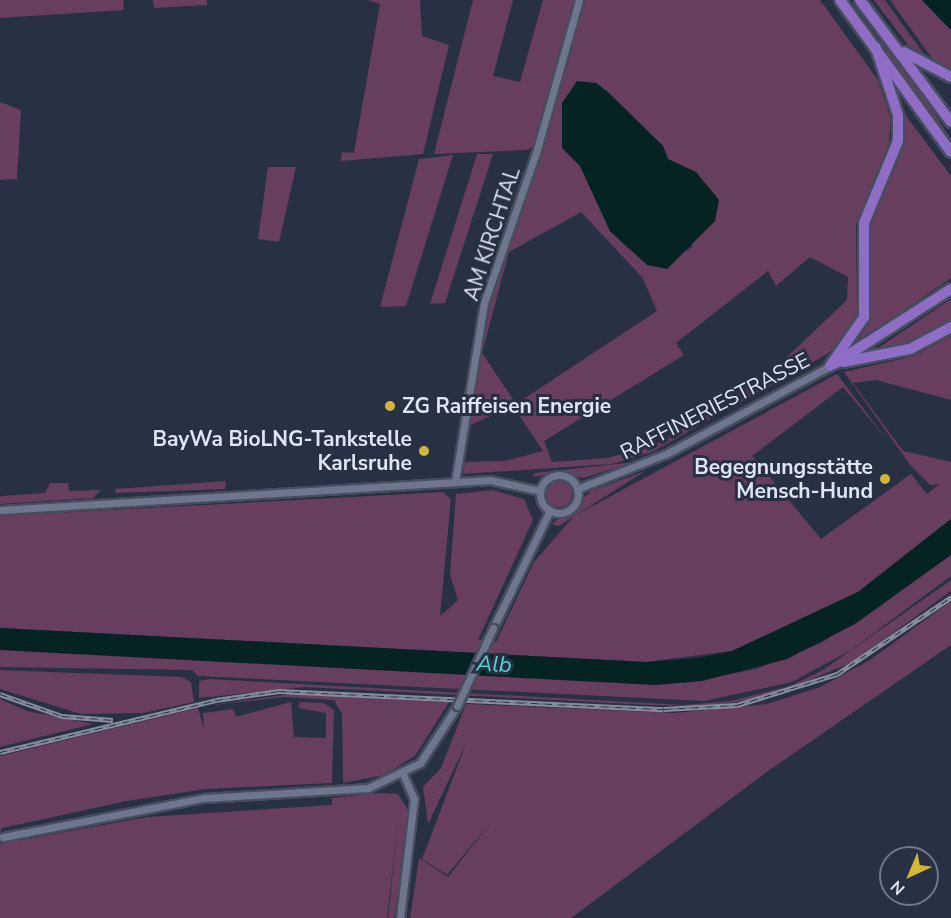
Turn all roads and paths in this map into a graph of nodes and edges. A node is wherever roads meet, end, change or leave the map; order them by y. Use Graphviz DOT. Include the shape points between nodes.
graph roads {
  1 [pos="579,0"];
  2 [pos="840,0"];
  3 [pos="860,0"];
  4 [pos="888,38"];
  5 [pos="876,48"];
  6 [pos="951,77"];
  7 [pos="951,122"];
  8 [pos="951,152"];
  9 [pos="951,289"];
  10 [pos="951,327"];
  11 [pos="832,365"];
  12 [pos="454,482"];
  13 [pos="577,489"];
  14 [pos="540,491"];
  15 [pos="0,510"];
  16 [pos="550,510"];
  17 [pos="403,774"];
  18 [pos="3,837"];
  19 [pos="400,918"];
  1 -- 12 [label="street, AM KIRCHTAL" via="536,153 484,303"];
  2 -- 5 [label="highway"];
  3 -- 4 [label="highway"];
  4 -- 6 [label="highway" via="916,62"];
  4 -- 7 [label="highway"];
  5 -- 8 [label="highway"];
  5 -- 11 [label="highway" via="898,115 898,141 864,224 864,317"];
  9 -- 11 [label="highway"];
  10 -- 11 [label="highway" via="910,349"];
  11 -- 13 [label="street, RAFFINERIESTRASSE" via="668,453"];
  12 -- 14 [label="street" via="497,481"];
  12 -- 15 [label="street"];
  13 -- 14 [label="street" via="558,475"];
  13 -- 16 [label="street" via="573,507"];
  14 -- 16 [label="street"];
  16 -- 17 [label="street, bridge" via="456,706 420,763"];
  17 -- 18 [label="street" via="368,788 204,798"];
  17 -- 19 [label="street" via="414,800"];
}
